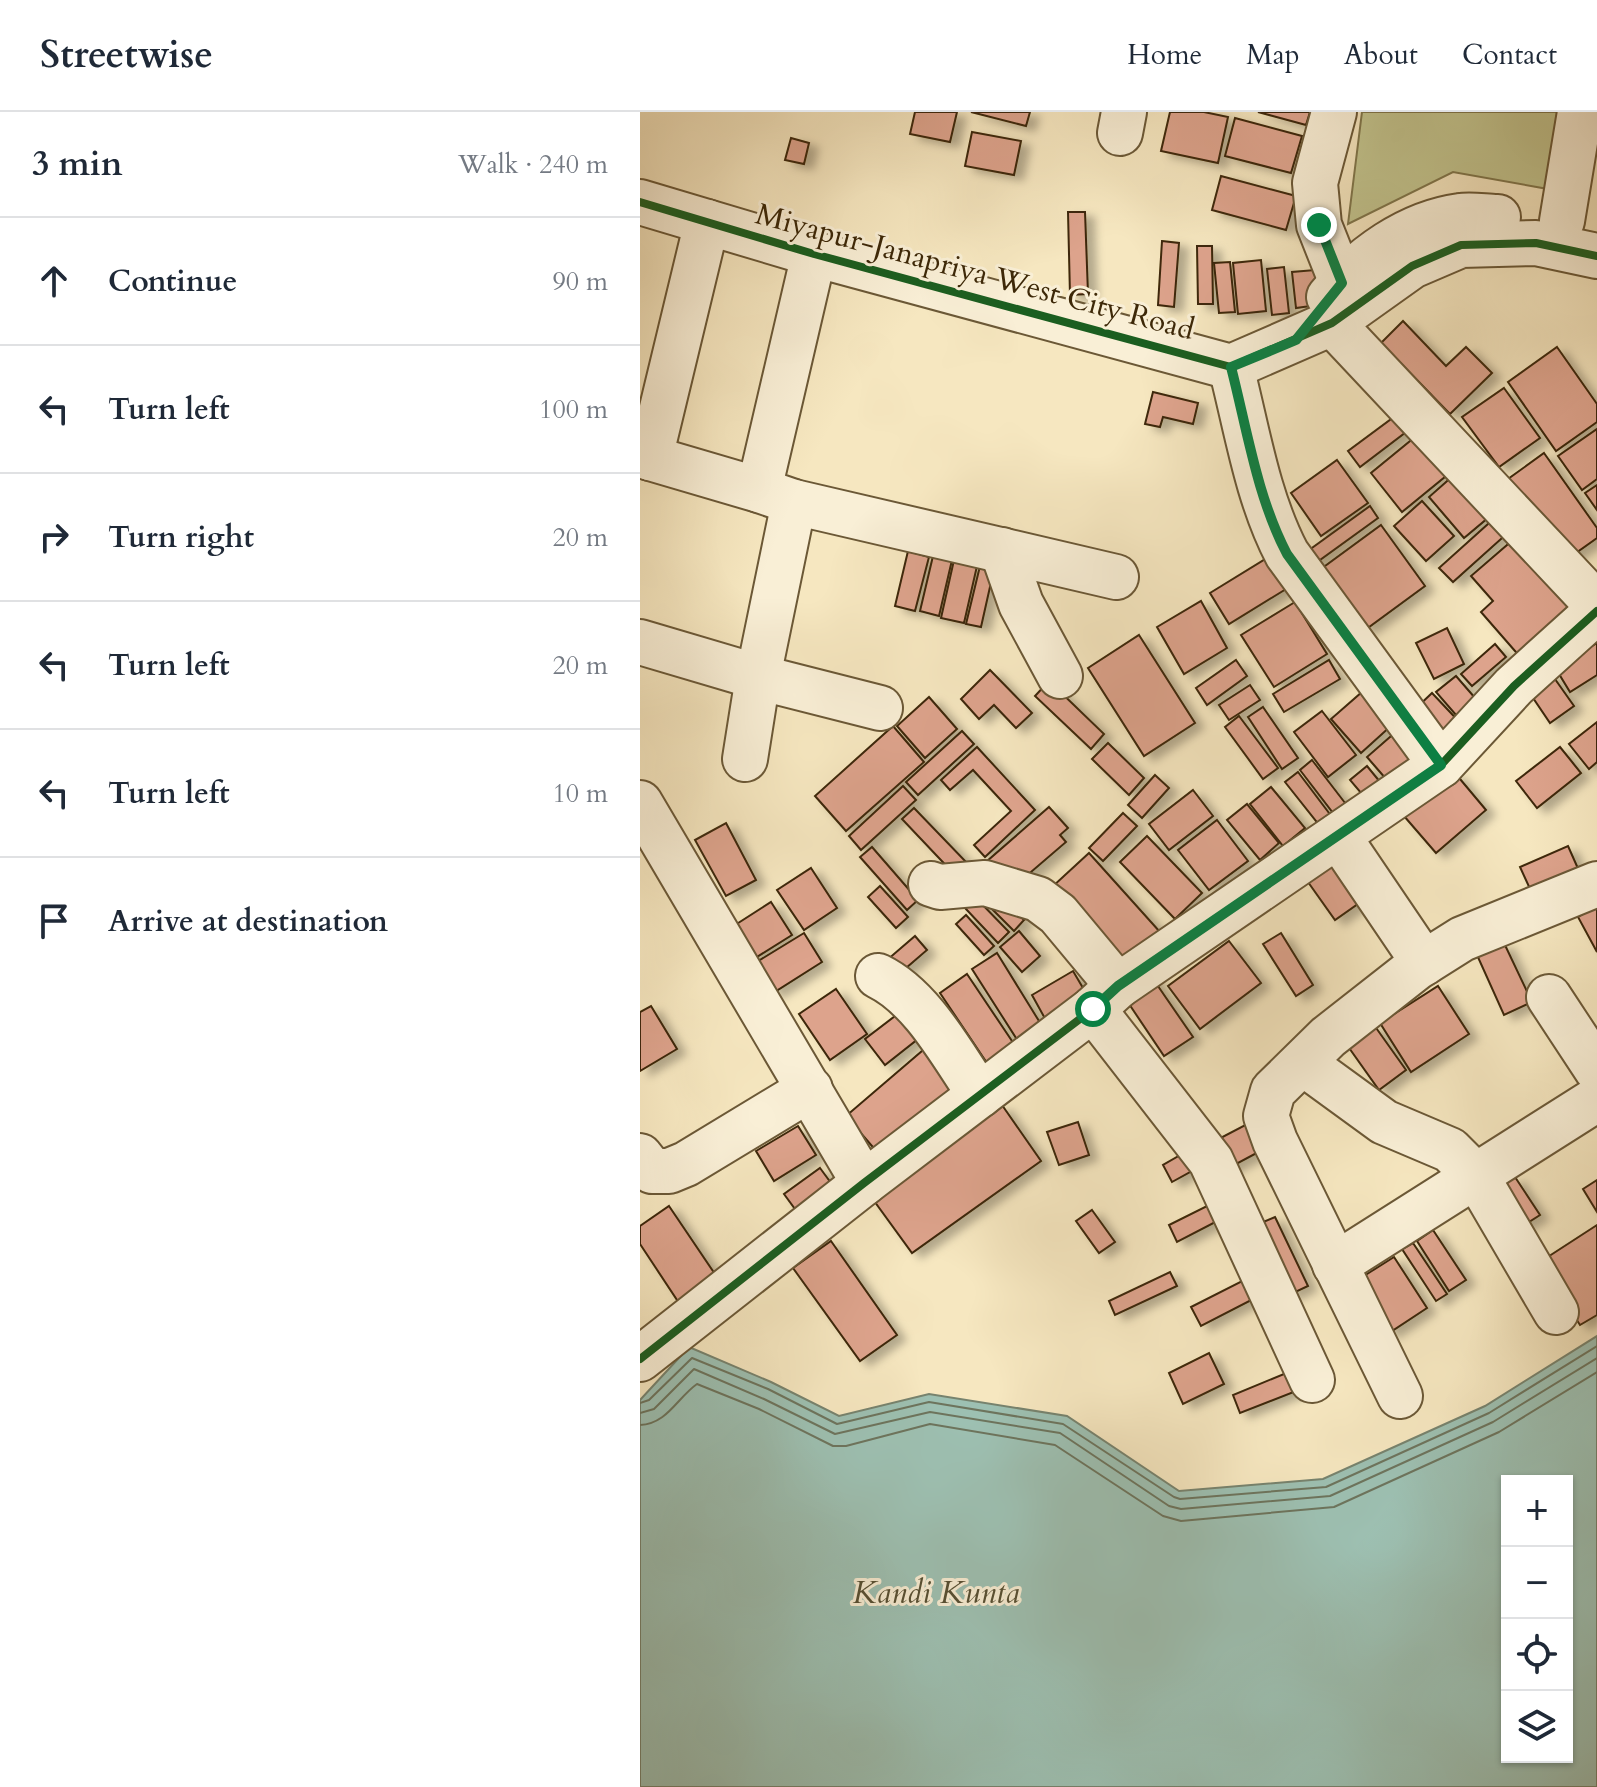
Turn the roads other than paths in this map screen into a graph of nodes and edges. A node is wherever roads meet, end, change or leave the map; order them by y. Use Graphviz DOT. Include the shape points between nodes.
graph roads {
  1 [pos="1334,112"];
  2 [pos="1580,112"];
  3 [pos="640,202"];
  4 [pos="707,222"];
  5 [pos="1580,224"];
  6 [pos="814,254"];
  7 [pos="1597,256"];
  8 [pos="1323,315"];
  9 [pos="1231,367"];
  10 [pos="645,456"];
  11 [pos="777,496"];
  12 [pos="1002,550"];
  13 [pos="1116,577"];
  14 [pos="1591,591"];
  15 [pos="640,642"];
  16 [pos="1060,676"];
  17 [pos="758,677"];
  18 [pos="880,708"];
  19 [pos="745,759"];
  20 [pos="1441,765"];
  21 [pos="640,803"];
  22 [pos="1338,836"];
  23 [pos="931,884"];
  24 [pos="1597,884"];
  25 [pos="1424,963"];
  26 [pos="878,976"];
  27 [pos="1549,997"];
  28 [pos="1105,998"];
  29 [pos="1303,1063"];
  30 [pos="1597,1070"];
  31 [pos="810,1089"];
  32 [pos="980,1095"];
  33 [pos="1597,1099"];
  34 [pos="650,1174"];
  35 [pos="1477,1177"];
  36 [pos="864,1183"];
  37 [pos="1335,1265"];
  38 [pos="1556,1312"];
  39 [pos="640,1359"];
  40 [pos="1312,1380"];
  41 [pos="1400,1396"];
  1 -- 8 [label="street" via="1315,183"];
  2 -- 5 [label="street"];
  3 -- 4 [label="street, Miyapur-Janapriya West City Road"];
  4 -- 6 [label="street, Miyapur-Janapriya West City Road"];
  4 -- 10 [label="street"];
  5 -- 8 [label="street" via="1462,215 1417,226 1379,249"];
  6 -- 9 [label="street, Miyapur-Janapriya West City Road"];
  6 -- 11 [label="street"];
  7 -- 8 [label="street" via="1536,243 1461,245"];
  8 -- 9 [label="street"];
  8 -- 14 [label="street"];
  9 -- 20 [label="street" via="1264,496 1287,554"];
  10 -- 11 [label="street"];
  11 -- 12 [label="street"];
  11 -- 17 [label="street"];
  12 -- 13 [label="street"];
  12 -- 16 [label="street" via="1021,604"];
  14 -- 20 [label="street"];
  15 -- 17 [label="street"];
  17 -- 18 [label="street"];
  17 -- 19 [label="street"];
  20 -- 22 [label="street"];
  21 -- 31 [label="street"];
  22 -- 25 [label="street"];
  22 -- 28 [label="street"];
  23 -- 28 [label="street" via="985,883 1038,899 1058,914"];
  24 -- 25 [label="street" via="1462,939"];
  25 -- 29 [label="street" via="1328,1037"];
  26 -- 32 [label="street" via="918,1007"];
  27 -- 30 [label="street"];
  28 -- 32 [label="street"];
  28 -- 40 [label="street" via="1211,1161"];
  29 -- 35 [label="street" via="1384,1122 1450,1150"];
  29 -- 37 [label="street" via="1273,1091 1266,1116"];
  31 -- 34 [label="street" via="686,1164"];
  31 -- 36 [label="street"];
  32 -- 36 [label="street"];
  33 -- 35 [label="street"];
  35 -- 37 [label="street"];
  35 -- 38 [label="street"];
  36 -- 39 [label="street"];
  37 -- 41 [label="street"];
}
